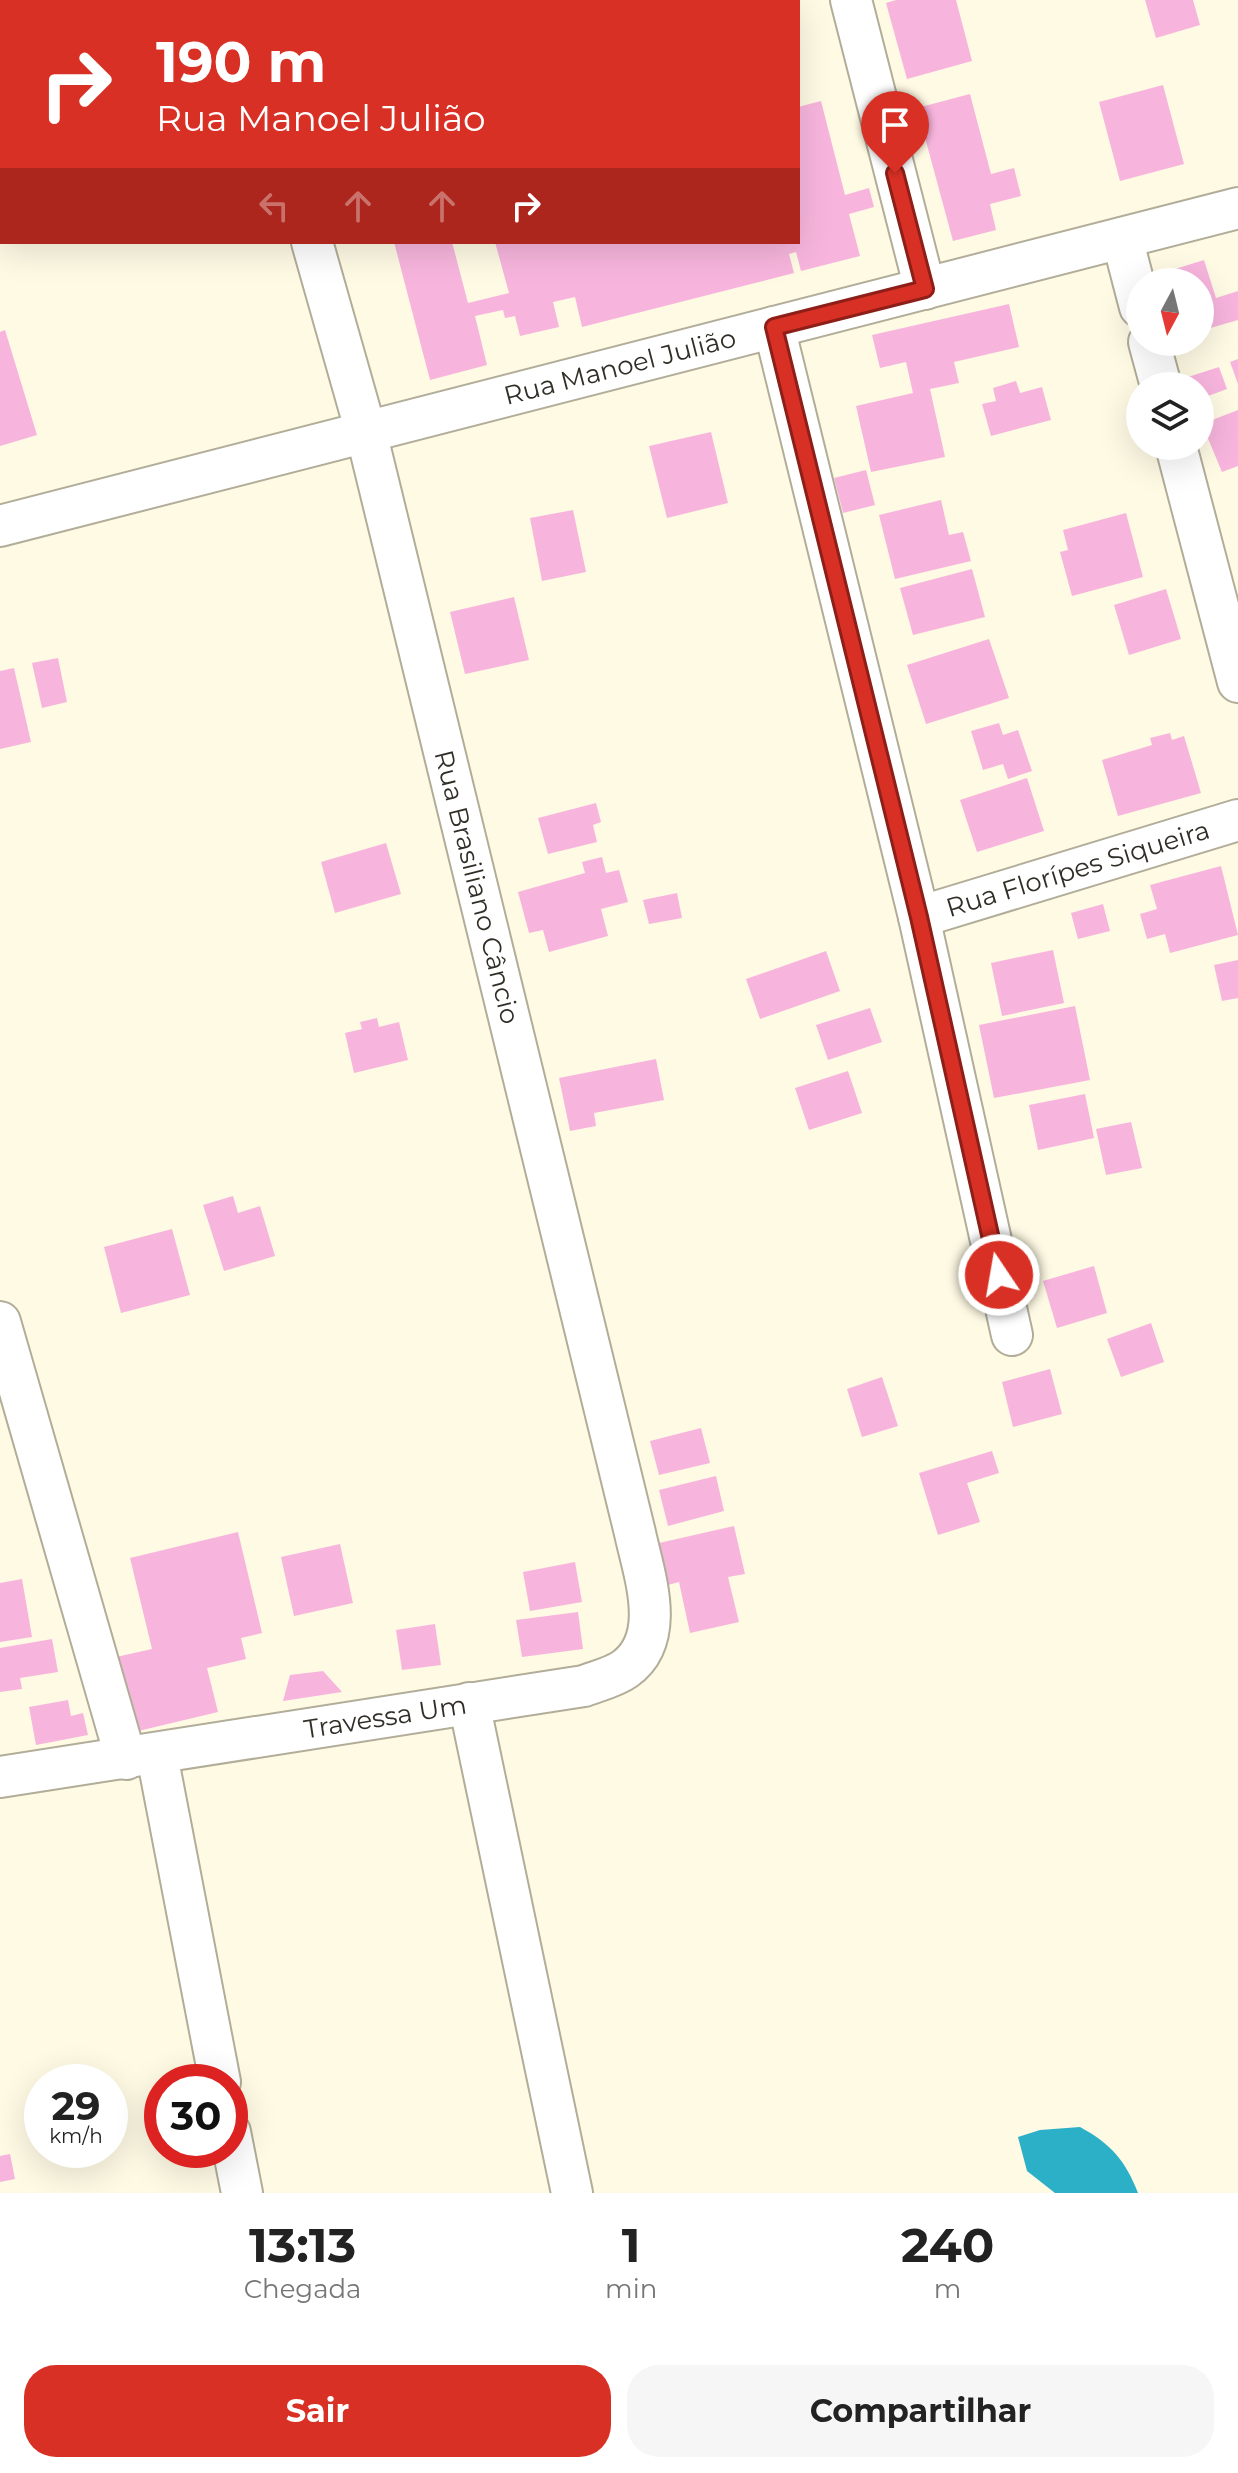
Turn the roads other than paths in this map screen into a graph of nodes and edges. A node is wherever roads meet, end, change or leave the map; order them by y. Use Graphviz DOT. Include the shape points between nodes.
graph roads {
  1 [pos="851,0"];
  2 [pos="1238,208"];
  3 [pos="1122,238"];
  4 [pos="313,244"];
  5 [pos="1130,268"];
  6 [pos="925,289"];
  7 [pos="774,327"];
  8 [pos="366,432"];
  9 [pos="1180,460"];
  10 [pos="0,526"];
  11 [pos="1238,682"];
  12 [pos="1238,820"];
  13 [pos="919,917"];
  14 [pos="0,1322"];
  15 [pos="1012,1335"];
  16 [pos="635,1533"];
  17 [pos="469,1703"];
  18 [pos="141,1757"];
  19 [pos="0,1777"];
  20 [pos="216,2064"];
  21 [pos="237,2168"];
  22 [pos="242,2193"];
  23 [pos="572,2193"];
  1 -- 6 [label="street"];
  2 -- 3 [label="street, Rua Manoel Julião"];
  3 -- 5 [label="street"];
  3 -- 6 [label="street, Rua Manoel Julião"];
  4 -- 8 [label="street, Rua Brasiliano Câncio"];
  6 -- 7 [label="street, Rua Manoel Julião"];
  7 -- 8 [label="street, Rua Manoel Julião"];
  7 -- 13 [label="street"];
  8 -- 10 [label="street, Rua Manoel Julião"];
  8 -- 16 [label="street, Rua Brasiliano Câncio"];
  9 -- 11 [label="street"];
  12 -- 13 [label="street, Rua Florípes Siqueira"];
  13 -- 15 [label="street"];
  14 -- 18 [label="street"];
  16 -- 17 [label="street, Travessa Um" via="649,1601 649,1634 640,1656 624,1670 584,1686"];
  17 -- 18 [label="street, Travessa Um"];
  17 -- 23 [label="street"];
  18 -- 19 [label="street, Travessa Um"];
  18 -- 20 [label="street"];
  21 -- 22 [label="street"];
}
